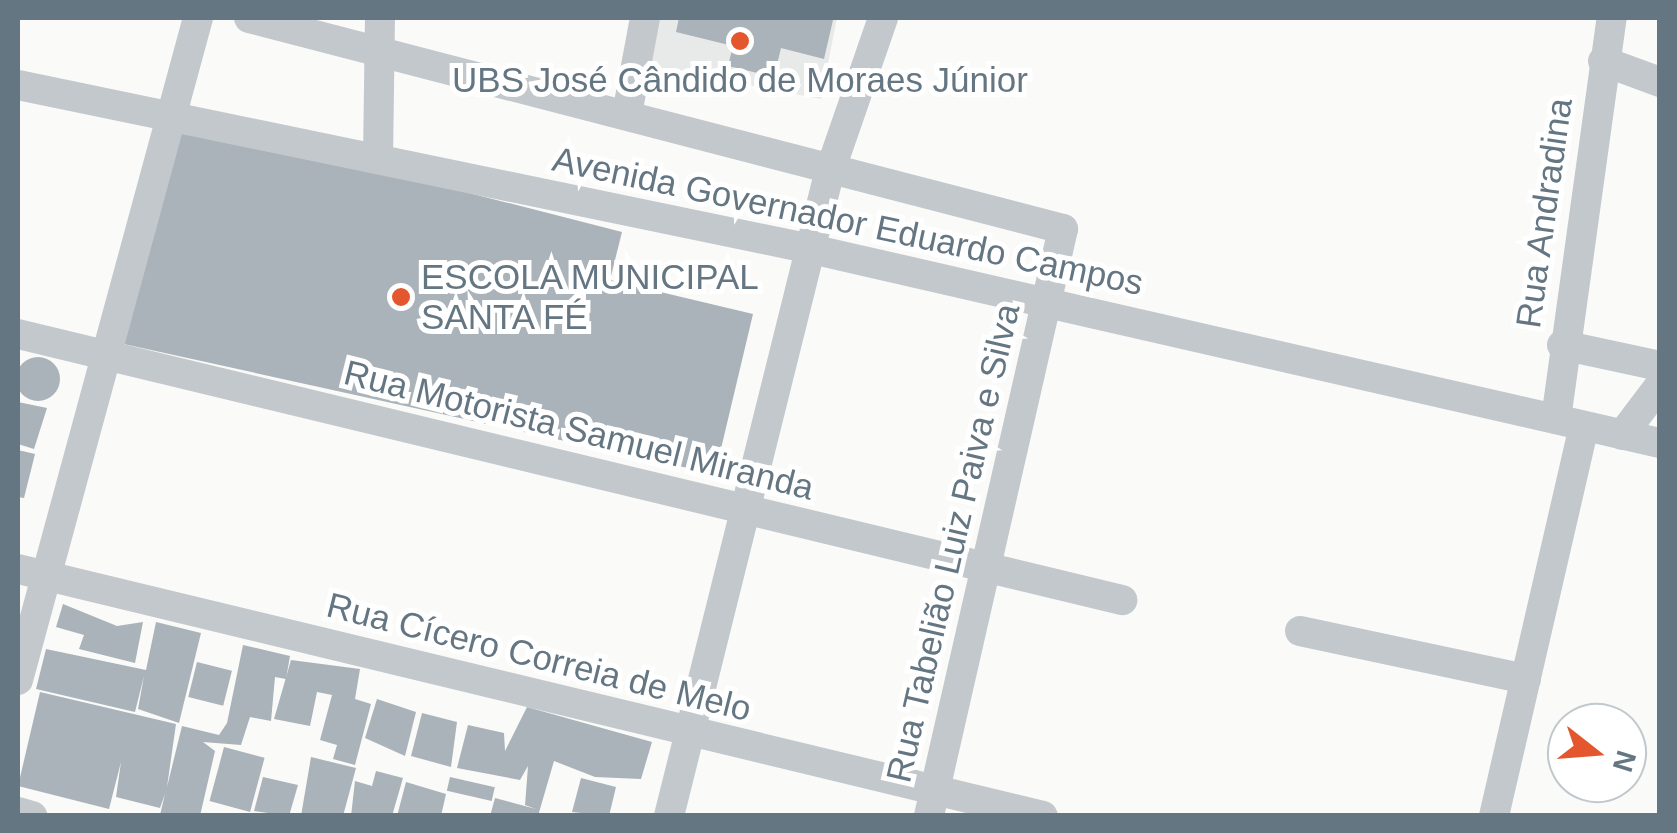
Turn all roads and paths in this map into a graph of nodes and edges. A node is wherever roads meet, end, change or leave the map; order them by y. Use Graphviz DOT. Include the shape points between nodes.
graph roads {
  1 [pos="198,18"];
  2 [pos="249,18"];
  3 [pos="645,18"];
  4 [pos="883,18"];
  5 [pos="1612,18"];
  6 [pos="380,32"];
  7 [pos="1603,61"];
  8 [pos="1660,82"];
  9 [pos="18,85"];
  10 [pos="627,114"];
  11 [pos="168,116"];
  12 [pos="378,158"];
  13 [pos="829,174"];
  14 [pos="811,249"];
  15 [pos="1048,302"];
  16 [pos="18,334"];
  17 [pos="1562,345"];
  18 [pos="107,354"];
  19 [pos="1660,366"];
  20 [pos="1660,385"];
  21 [pos="1570,423"];
  22 [pos="1622,434"];
  23 [pos="1660,443"];
  24 [pos="743,508"];
  25 [pos="985,567"];
  26 [pos="32,572"];
  27 [pos="1122,600"];
  28 [pos="1300,631"];
  29 [pos="1526,679"];
  30 [pos="18,680"];
  31 [pos="689,734"];
  32 [pos="932,801"];
  33 [pos="18,812"];
  34 [pos="32,816"];
  35 [pos="669,816"];
  36 [pos="1043,816"];
  37 [pos="1494,816"];
  1 -- 11 [label="street"];
  2 -- 6 [label="street"];
  3 -- 10 [label="street"];
  4 -- 13 [label="street"];
  5 -- 7 [label="street, Rua Andradina"];
  6 -- 10 [label="street"];
  6 -- 12 [label="street"];
  7 -- 8 [label="street"];
  7 -- 17 [label="street, Rua Andradina"];
  9 -- 11 [label="street, Avenida Governador Eduardo Campos"];
  10 -- 13 [label="street"];
  11 -- 12 [label="street, Avenida Governador Eduardo Campos"];
  11 -- 18 [label="street"];
  12 -- 14 [label="street, Avenida Governador Eduardo Campos"];
  13 -- 14 [label="street"];
  13 -- 15 [label="street, Rua Tabelião Luiz Paiva e Silva" via="1063,229"];
  14 -- 15 [label="street, Avenida Governador Eduardo Campos"];
  14 -- 24 [label="street"];
  15 -- 21 [label="street, Avenida Governador Eduardo Campos"];
  15 -- 25 [label="street, Rua Tabelião Luiz Paiva e Silva"];
  16 -- 18 [label="street, Rua Motorista Samuel Miranda"];
  17 -- 19 [label="street"];
  17 -- 21 [label="street, Rua Andradina"];
  18 -- 24 [label="street, Rua Motorista Samuel Miranda"];
  18 -- 26 [label="street"];
  20 -- 22 [label="street"];
  21 -- 22 [label="street, Avenida Governador Eduardo Campos"];
  21 -- 29 [label="street, Rua Andradina"];
  22 -- 23 [label="street, Avenida Governador Eduardo Campos"];
  24 -- 25 [label="street, Rua Motorista Samuel Miranda"];
  24 -- 31 [label="street"];
  25 -- 27 [label="street, Rua Motorista Samuel Miranda"];
  25 -- 32 [label="street, Rua Tabelião Luiz Paiva e Silva"];
  26 -- 30 [label="street"];
  26 -- 31 [label="street, Rua Cícero Correia de Melo"];
  28 -- 29 [label="street"];
  29 -- 37 [label="street, Rua Andradina"];
  31 -- 32 [label="street, Rua Cícero Correia de Melo"];
  31 -- 35 [label="street"];
  32 -- 36 [label="street, Rua Cícero Correia de Melo"];
  33 -- 34 [label="street"];
}
